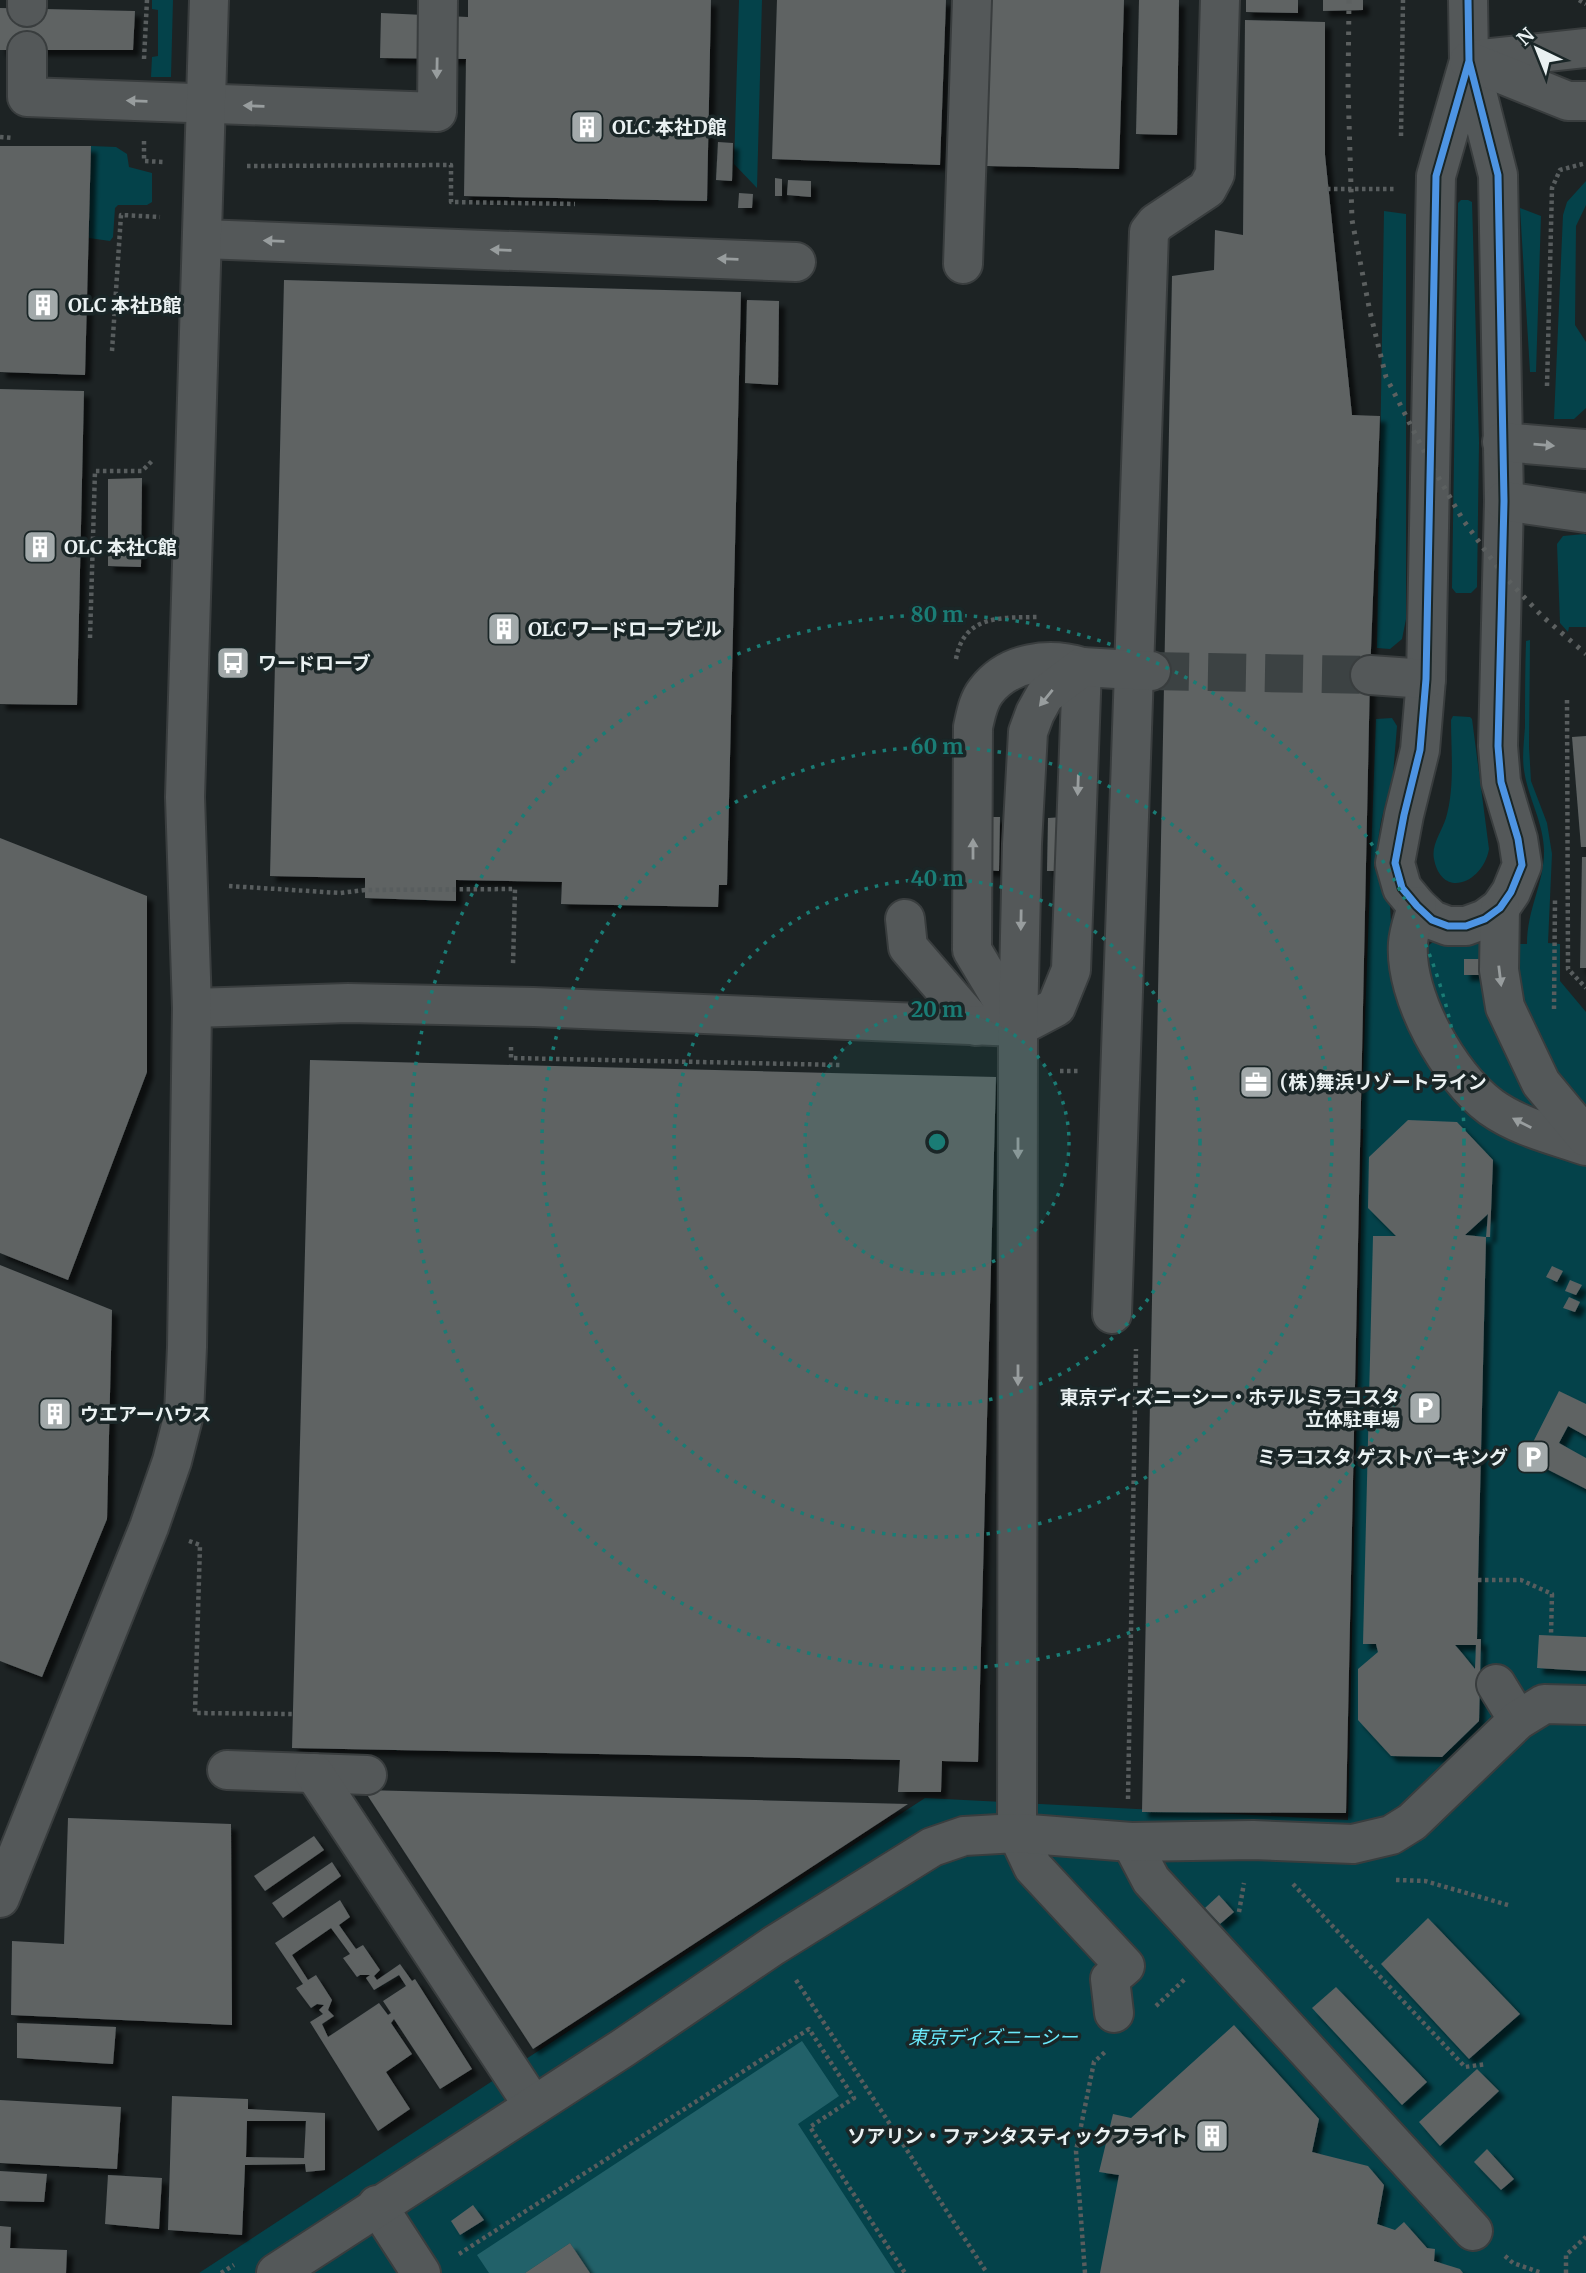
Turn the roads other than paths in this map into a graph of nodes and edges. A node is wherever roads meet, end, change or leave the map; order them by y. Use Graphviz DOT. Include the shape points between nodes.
graph roads {
  1 [pos="209,0"];
  2 [pos="438,0"];
  3 [pos="972,0"];
  4 [pos="1220,0"];
  5 [pos="1468,0"];
  6 [pos="1586,48"];
  7 [pos="27,51"];
  8 [pos="1469,61"];
  9 [pos="1586,101"];
  10 [pos="205,104"];
  11 [pos="202,239"];
  12 [pos="796,262"];
  13 [pos="963,264"];
  14 [pos="1503,442"];
  15 [pos="1586,449"];
  16 [pos="1504,500"];
  17 [pos="1586,513"];
  18 [pos="1083,667"];
  19 [pos="1143,671"];
  20 [pos="1370,675"];
  21 [pos="1426,679"];
  22 [pos="1417,906"];
  23 [pos="1500,908"];
  24 [pos="905,919"];
  25 [pos="192,1008"];
  26 [pos="976,1026"];
  27 [pos="1018,1027"];
  28 [pos="1586,1137"];
  29 [pos="1586,1146"];
  30 [pos="1112,1314"];
  31 [pos="1496,1684"];
  32 [pos="1586,1705"];
  33 [pos="1518,1720"];
  34 [pos="227,1770"];
  35 [pos="314,1773"];
  36 [pos="367,1775"];
  37 [pos="1129,1826"];
  38 [pos="1017,1833"];
  39 [pos="0,1898"];
  40 [pos="1114,2029"];
  41 [pos="533,2105"];
  42 [pos="377,2206"];
  43 [pos="1473,2231"];
  44 [pos="276,2273"];
  45 [pos="421,2273"];
  1 -- 10 [label="street"];
  2 -- 10 [label="street, one-way" via="437,112"];
  3 -- 13 [label="street"];
  4 -- 19 [label="street" via="1215,174 1208,189 1149,232"];
  5 -- 8 [label="street"];
  6 -- 8 [label="street"];
  10 -- 7 [label="street, one-way" via="27,97"];
  8 -- 9 [label="street" via="1568,101"];
  8 -- 14 [label="street" via="1498,175"];
  8 -- 21 [label="street" via="1436,176"];
  10 -- 11 [label="street"];
  12 -- 11 [label="street, one-way"];
  11 -- 25 [label="street" via="185,797"];
  14 -- 15 [label="street, one-way"];
  14 -- 16 [label="street"];
  16 -- 17 [label="street"];
  16 -- 23 [label="street" via="1499,746 1501,782 1522,865"];
  18 -- 19 [label="street"];
  18 -- 27 [label="street, one-way" via="1045,695 1028,732"];
  18 -- 27 [label="street, one-way" via="1071,970 1056,1007"];
  27 -- 18 [label="street, one-way" via="972,950 973,727 985,691 1016,668 1065,662"];
  19 -- 30 [label="street"];
  20 -- 21 [label="street"];
  21 -- 22 [label="street" via="1420,750 1395,863 1402,888"];
  22 -- 23 [label="street" via="1432,920 1448,926 1466,926"];
  29 -- 22 [label="street, one-way" via="1529,1127 1491,1107 1461,1077 1431,1032 1413,990 1408,943"];
  23 -- 28 [label="street, one-way" via="1499,971 1504,1007 1541,1083"];
  24 -- 26 [label="street" via="908,947"];
  25 -- 26 [label="street" via="348,1003"];
  25 -- 39 [label="street" via="184,1414 149,1527"];
  26 -- 27 [label="street"];
  27 -- 38 [label="street, one-way"];
  31 -- 33 [label="street"];
  32 -- 33 [label="street" via="1544,1704"];
  33 -- 37 [label="street" via="1412,1822 1391,1835 1353,1844 1253,1840"];
  34 -- 35 [label="street"];
  35 -- 36 [label="street"];
  35 -- 41 [label="street"];
  37 -- 38 [label="street"];
  37 -- 43 [label="street" via="1151,1880"];
  38 -- 40 [label="street" via="1033,1867 1125,1966 1110,1979"];
  38 -- 41 [label="street" via="964,1836 932,1847"];
  41 -- 42 [label="street"];
  42 -- 44 [label="street"];
  42 -- 45 [label="street"];
}
